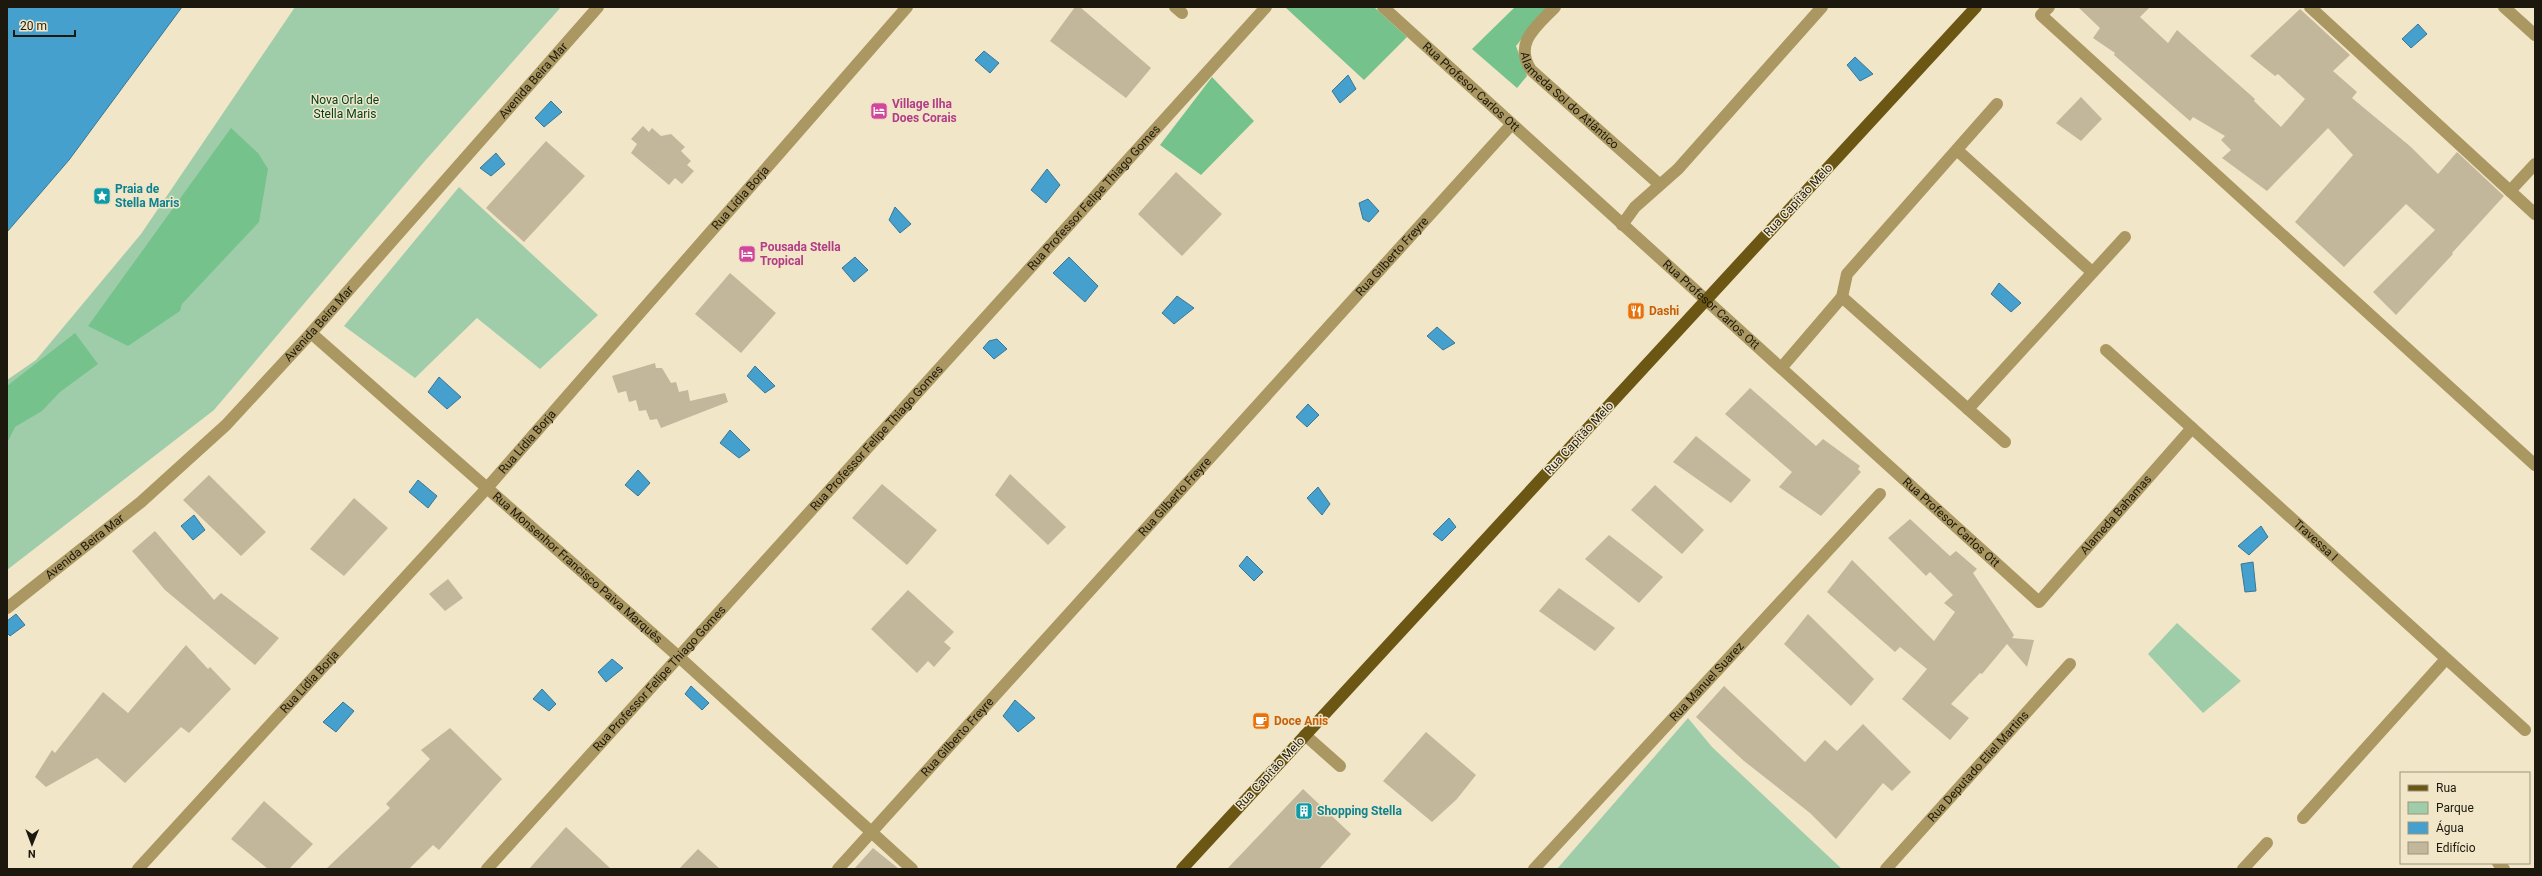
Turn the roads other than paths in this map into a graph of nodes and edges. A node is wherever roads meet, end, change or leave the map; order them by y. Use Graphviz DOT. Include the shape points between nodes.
graph roads {
  1 [pos="598,7"];
  2 [pos="907,7"];
  3 [pos="1266,7"];
  4 [pos="1383,7"];
  5 [pos="1555,7"];
  6 [pos="1822,7"];
  7 [pos="1976,7"];
  8 [pos="2049,7"];
  9 [pos="2310,7"];
  10 [pos="2504,7"];
  11 [pos="2535,35"];
  12 [pos="1997,104"];
  13 [pos="1511,125"];
  14 [pos="1957,150"];
  15 [pos="2535,164"];
  16 [pos="1659,184"];
  17 [pos="2510,191"];
  18 [pos="2535,214"];
  19 [pos="1622,225"];
  20 [pos="2125,237"];
  21 [pos="2092,272"];
  22 [pos="1842,297"];
  23 [pos="1706,299"];
  24 [pos="311,333"];
  25 [pos="2106,350"];
  26 [pos="1782,367"];
  27 [pos="1968,409"];
  28 [pos="2192,428"];
  29 [pos="2005,442"];
  30 [pos="2535,465"];
  31 [pos="487,488"];
  32 [pos="1880,494"];
  33 [pos="2039,602"];
  34 [pos="7,608"];
  35 [pos="679,657"];
  36 [pos="2446,659"];
  37 [pos="2070,664"];
  38 [pos="2525,730"];
  39 [pos="1305,735"];
  40 [pos="1340,766"];
  41 [pos="2303,818"];
  42 [pos="872,832"];
  43 [pos="2267,843"];
  44 [pos="138,869"];
  45 [pos="487,869"];
  46 [pos="838,869"];
  47 [pos="912,869"];
  48 [pos="1182,869"];
  49 [pos="1534,869"];
  50 [pos="1886,869"];
  51 [pos="2243,869"];
  1 -- 24 [label="street, Avenida Beira Mar"];
  2 -- 31 [label="street, Rua Lídia Borja"];
  3 -- 35 [label="street, Rua Professor Felipe Thiago Gomes"];
  4 -- 13 [label="street, Rua Profesor Carlos Ott"];
  5 -- 16 [label="street, Alameda Sol do Atlântico" via="1526,41 1523,50 1525,61"];
  6 -- 16 [label="street" via="1678,169"];
  7 -- 23 [label="main road, Rua Capitão Melo"];
  8 -- 30 [label="street" via="2041,15"];
  9 -- 17 [label="street"];
  10 -- 11 [label="street"];
  12 -- 14 [label="street"];
  13 -- 19 [label="street, Rua Profesor Carlos Ott"];
  13 -- 42 [label="street, Rua Gilberto Freyre"];
  14 -- 21 [label="street"];
  14 -- 22 [label="street" via="1847,274"];
  15 -- 17 [label="street"];
  16 -- 19 [label="street" via="1635,207"];
  17 -- 18 [label="street"];
  19 -- 23 [label="street, Rua Profesor Carlos Ott"];
  20 -- 21 [label="street"];
  21 -- 27 [label="street"];
  22 -- 26 [label="street"];
  22 -- 27 [label="street"];
  23 -- 26 [label="street, Rua Profesor Carlos Ott"];
  23 -- 39 [label="main road, Rua Capitão Melo"];
  24 -- 31 [label="street, Rua Monsenhor Francisco Paiva Marquês"];
  24 -- 34 [label="street, Avenida Beira Mar" via="226,425 147,497"];
  25 -- 28 [label="street, Travessa I"];
  26 -- 33 [label="street, Rua Profesor Carlos Ott"];
  27 -- 29 [label="street"];
  28 -- 33 [label="street, Alameda Bahamas"];
  28 -- 36 [label="street, Travessa I"];
  31 -- 35 [label="street, Rua Monsenhor Francisco Paiva Marquês"];
  31 -- 44 [label="street, Rua Lídia Borja"];
  32 -- 49 [label="street, Rua Manuel Suarez"];
  35 -- 42 [label="street, Rua Monsenhor Francisco Paiva Marquês"];
  35 -- 45 [label="street, Rua Professor Felipe Thiago Gomes"];
  36 -- 38 [label="street, Travessa I"];
  36 -- 41 [label="street"];
  37 -- 50 [label="street, Rua Deputado Eliel Martins"];
  39 -- 40 [label="street"];
  39 -- 48 [label="main road, Rua Capitão Melo"];
  42 -- 46 [label="street, Rua Gilberto Freyre"];
  42 -- 47 [label="street, Rua Monsenhor Francisco Paiva Marquês"];
  43 -- 51 [label="street"];
}
